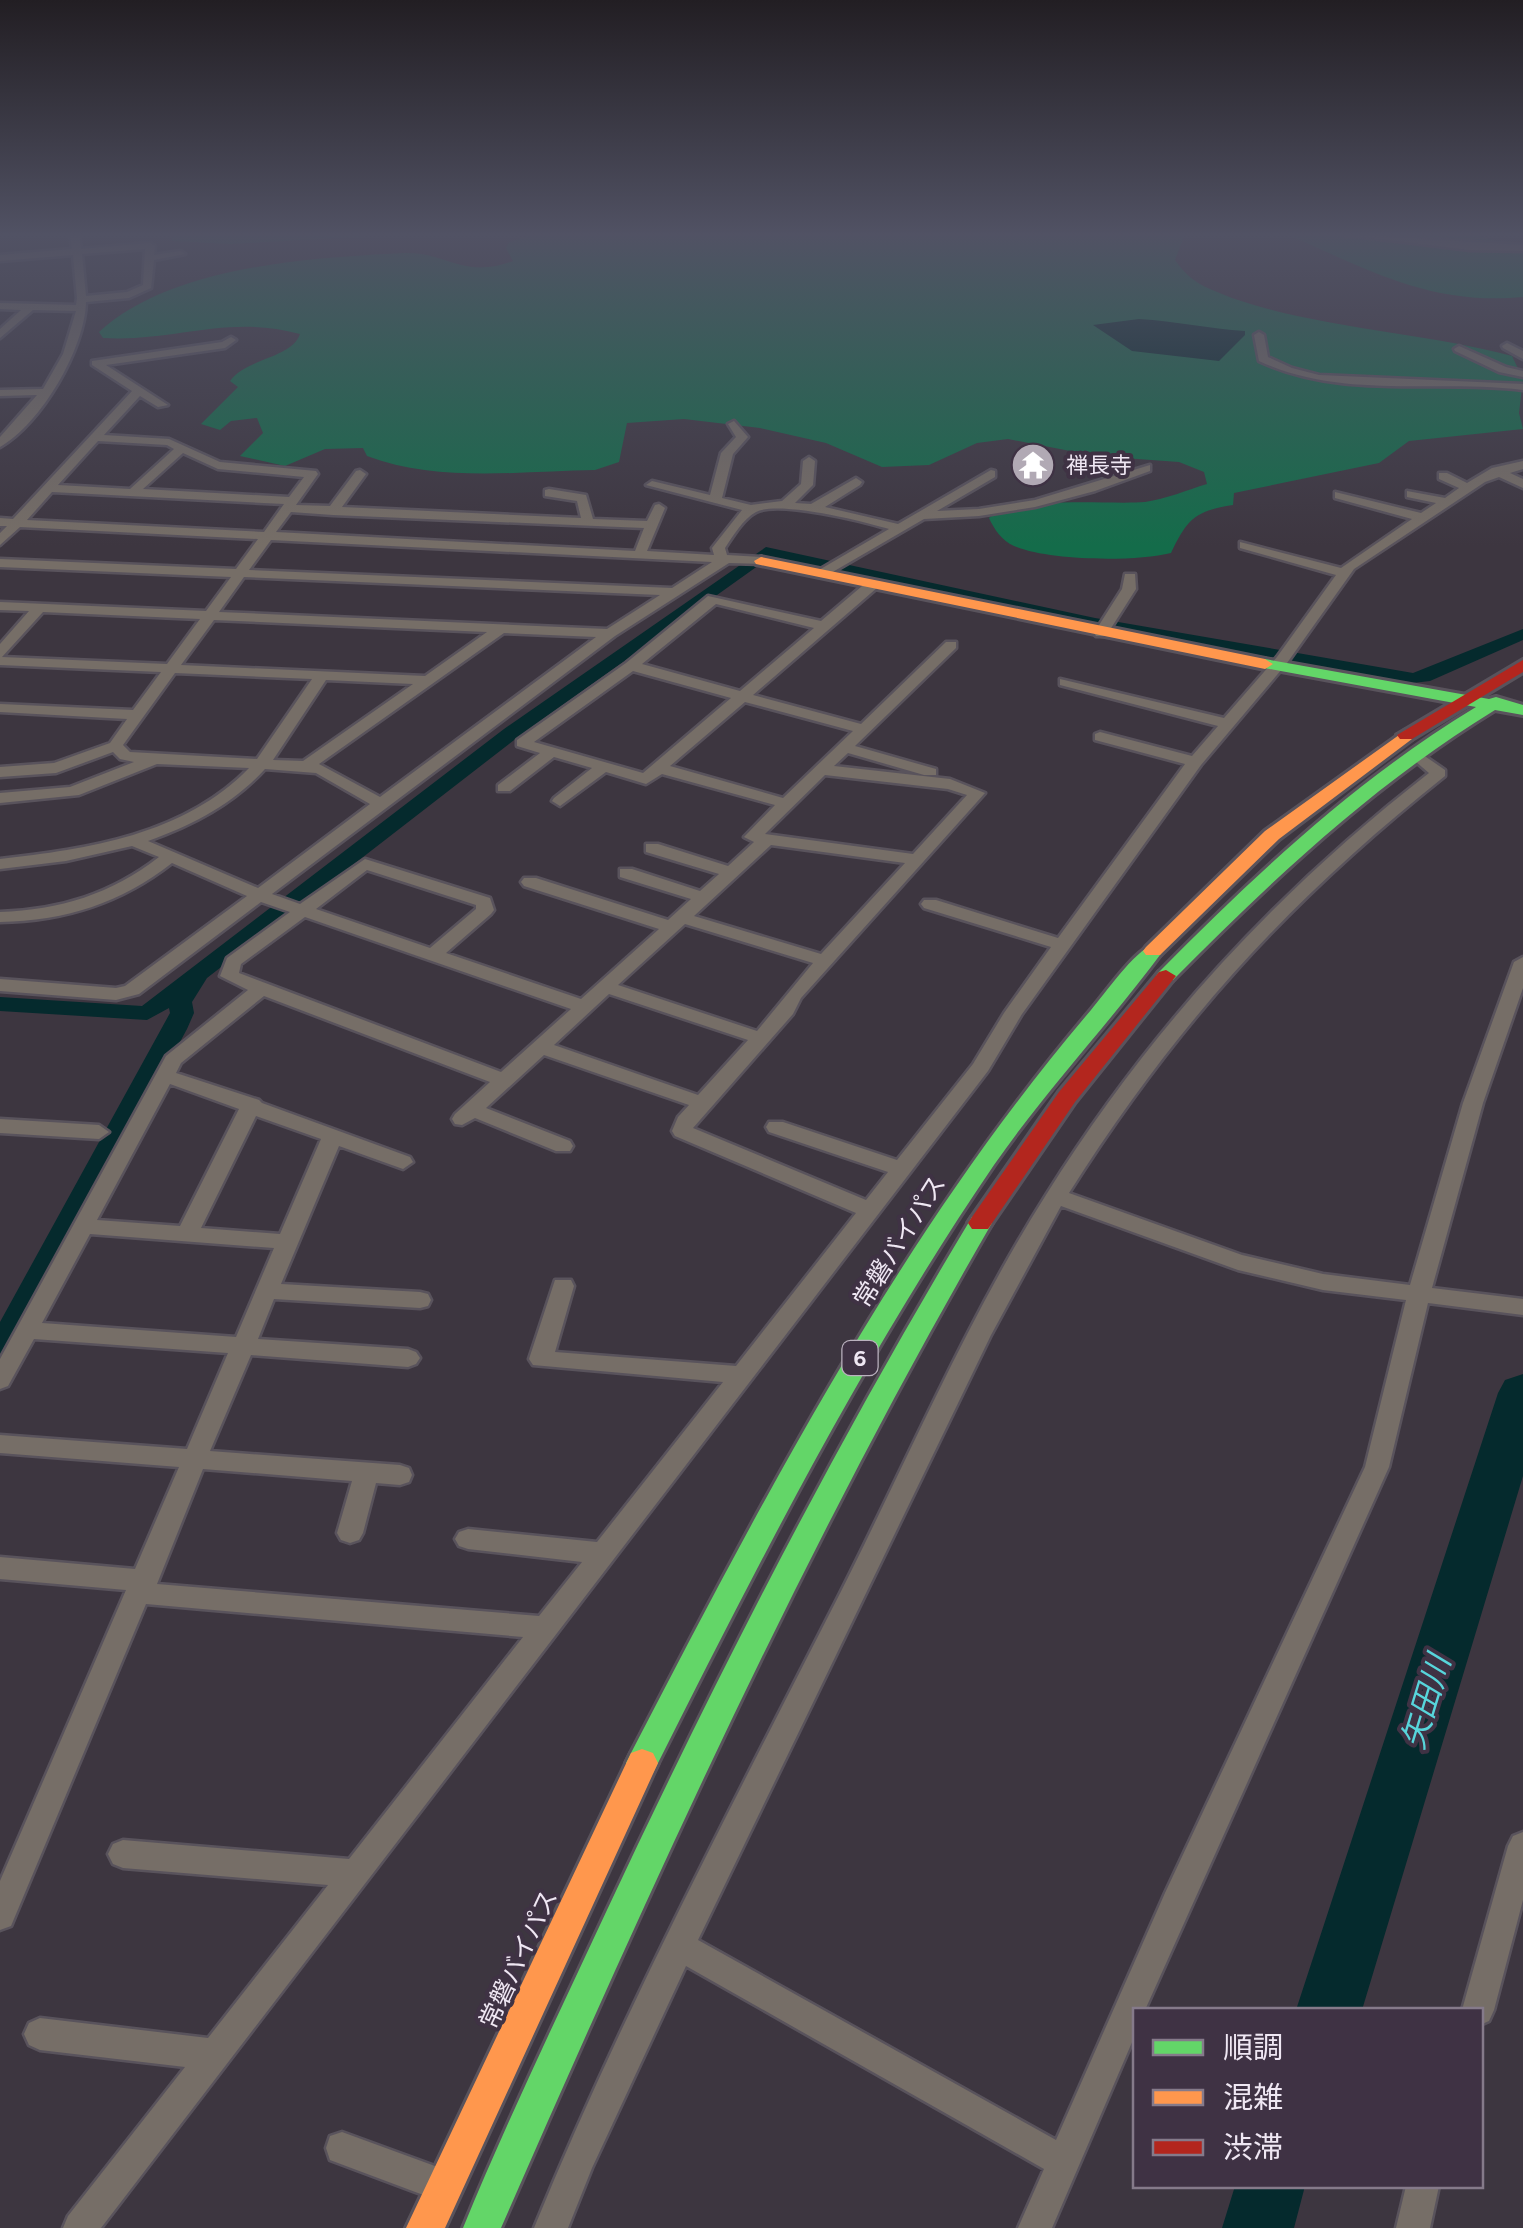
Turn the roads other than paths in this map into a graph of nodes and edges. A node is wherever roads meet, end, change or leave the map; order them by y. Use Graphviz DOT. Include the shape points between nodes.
graph roads {
  1 [pos="73,338"];
  2 [pos="1258,338"];
  3 [pos="231,340"];
  4 [pos="1508,346"];
  5 [pos="1459,349"];
  6 [pos="1523,356"];
  7 [pos="98,364"];
  8 [pos="61,365"];
  9 [pos="1401,365"];
  10 [pos="1523,374"];
  11 [pos="1422,382"];
  12 [pos="1523,387"];
  13 [pos="138,390"];
  14 [pos="44,392"];
  15 [pos="0,393"];
  16 [pos="162,405"];
  17 [pos="734,424"];
  18 [pos="99,438"];
  19 [pos="713,442"];
  20 [pos="0,443"];
  21 [pos="734,444"];
  22 [pos="180,450"];
  23 [pos="809,460"];
  24 [pos="1523,465"];
  25 [pos="1146,468"];
  26 [pos="1496,471"];
  27 [pos="360,474"];
  28 [pos="991,474"];
  29 [pos="1443,476"];
  30 [pos="856,482"];
  31 [pos="1523,484"];
  32 [pos="652,485"];
  33 [pos="52,488"];
  34 [pos="762,488"];
  35 [pos="1469,488"];
  36 [pos="132,492"];
  37 [pos="550,493"];
  38 [pos="1411,494"];
  39 [pos="1339,495"];
  40 [pos="409,498"];
  41 [pos="716,498"];
  42 [pos="1448,502"];
  43 [pos="289,505"];
  44 [pos="782,507"];
  45 [pos="659,508"];
  46 [pos="754,508"];
  47 [pos="333,510"];
  48 [pos="812,510"];
  49 [pos="399,514"];
  50 [pos="921,515"];
  51 [pos="1421,517"];
  52 [pos="0,522"];
  53 [pos="588,522"];
  54 [pos="18,523"];
  55 [pos="652,525"];
  56 [pos="898,528"];
  57 [pos="265,535"];
  58 [pos="0,541"];
  59 [pos="1245,545"];
  60 [pos="639,556"];
  61 [pos="737,560"];
  62 [pos="0,563"];
  63 [pos="240,572"];
  64 [pos="824,573"];
  65 [pos="1343,573"];
  66 [pos="1130,578"];
  67 [pos="873,584"];
  68 [pos="676,592"];
  69 [pos="0,606"];
  70 [pos="40,608"];
  71 [pos="210,616"];
  72 [pos="824,626"];
  73 [pos="500,629"];
  74 [pos="1101,632"];
  75 [pos="610,633"];
  76 [pos="951,645"];
  77 [pos="0,653"];
  78 [pos="1281,660"];
  79 [pos="0,661"];
  80 [pos="1523,665"];
  81 [pos="631,666"];
  82 [pos="170,668"];
  83 [pos="322,675"];
  84 [pos="427,680"];
  85 [pos="1065,682"];
  86 [pos="1523,688"];
  87 [pos="743,696"];
  88 [pos="1454,701"];
  89 [pos="1488,706"];
  90 [pos="0,708"];
  91 [pos="1523,710"];
  92 [pos="140,714"];
  93 [pos="1226,723"];
  94 [pos="866,730"];
  95 [pos="1100,737"];
  96 [pos="115,746"];
  97 [pos="846,748"];
  98 [pos="551,752"];
  99 [pos="1416,755"];
  100 [pos="154,759"];
  101 [pos="1195,762"];
  102 [pos="260,764"];
  103 [pos="306,766"];
  104 [pos="603,767"];
  105 [pos="658,768"];
  106 [pos="823,770"];
  107 [pos="7,772"];
  108 [pos="942,775"];
  109 [pos="504,788"];
  110 [pos="0,790"];
  111 [pos="0,798"];
  112 [pos="560,800"];
  113 [pos="382,804"];
  114 [pos="788,804"];
  115 [pos="130,840"];
  116 [pos="766,840"];
  117 [pos="652,848"];
  118 [pos="170,857"];
  119 [pos="916,860"];
  120 [pos="0,864"];
  121 [pos="729,872"];
  122 [pos="626,874"];
  123 [pos="530,882"];
  124 [pos="265,897"];
  125 [pos="701,897"];
  126 [pos="930,904"];
  127 [pos="299,909"];
  128 [pos="0,917"];
  129 [pos="674,922"];
  130 [pos="1062,945"];
  131 [pos="433,955"];
  132 [pos="824,961"];
  133 [pos="1523,962"];
  134 [pos="262,988"];
  135 [pos="608,988"];
  136 [pos="3,989"];
  137 [pos="582,1006"];
  138 [pos="760,1038"];
  139 [pos="538,1046"];
  140 [pos="164,1075"];
  141 [pos="506,1081"];
  142 [pos="702,1103"];
  143 [pos="252,1104"];
  144 [pos="0,1126"];
  145 [pos="776,1128"];
  146 [pos="98,1132"];
  147 [pos="332,1135"];
  148 [pos="563,1146"];
  149 [pos="403,1162"];
  150 [pos="901,1169"];
  151 [pos="1056,1196"];
  152 [pos="869,1210"];
  153 [pos="83,1226"];
  154 [pos="187,1234"];
  155 [pos="287,1242"];
  156 [pos="563,1286"];
  157 [pos="266,1291"];
  158 [pos="1434,1297"];
  159 [pos="420,1300"];
  160 [pos="1523,1307"];
  161 [pos="27,1330"];
  162 [pos="243,1346"];
  163 [pos="408,1358"];
  164 [pos="741,1375"];
  165 [pos="0,1380"];
  166 [pos="0,1444"];
  167 [pos="196,1459"];
  168 [pos="367,1472"];
  169 [pos="400,1474"];
  170 [pos="350,1533"];
  171 [pos="468,1539"];
  172 [pos="600,1553"];
  173 [pos="0,1568"];
  174 [pos="142,1587"];
  175 [pos="544,1628"];
  176 [pos="1523,1846"];
  177 [pos="123,1854"];
  178 [pos="354,1873"];
  179 [pos="0,1916"];
  180 [pos="678,1946"];
  181 [pos="1479,2008"];
  182 [pos="40,2034"];
  183 [pos="214,2054"];
  184 [pos="342,2148"];
  185 [pos="1063,2162"];
  186 [pos="444,2186"];
  187 [pos="1423,2188"];
  188 [pos="80,2228"];
  189 [pos="425,2228"];
  190 [pos="482,2228"];
  191 [pos="551,2228"];
  192 [pos="1035,2228"];
  193 [pos="1413,2228"];
  1 -- 8 [label="street"];
  2 -- 11 [label="street" via="1260,355 1274,364 1333,378"];
  3 -- 7 [label="street"];
  4 -- 6 [label="street"];
  5 -- 10 [label="street"];
  7 -- 8 [label="street"];
  7 -- 13 [label="street"];
  8 -- 14 [label="street"];
  9 -- 11 [label="street"];
  11 -- 12 [label="street"];
  13 -- 16 [label="street"];
  13 -- 18 [label="street"];
  14 -- 15 [label="street"];
  14 -- 20 [label="street"];
  17 -- 21 [label="street" via="742,433"];
  18 -- 22 [label="street" via="169,442"];
  18 -- 33 [label="street"];
  19 -- 21 [label="street"];
  21 -- 41 [label="street"];
  22 -- 36 [label="street"];
  22 -- 43 [label="street" via="218,464 312,474"];
  23 -- 44 [label="street" via="807,485"];
  24 -- 26 [label="street"];
  25 -- 50 [label="street" via="1084,494 984,515"];
  26 -- 31 [label="street"];
  26 -- 35 [label="street"];
  27 -- 47 [label="street"];
  28 -- 50 [label="street"];
  29 -- 35 [label="street"];
  30 -- 48 [label="street"];
  32 -- 41 [label="street"];
  33 -- 36 [label="street"];
  33 -- 54 [label="street"];
  34 -- 46 [label="street"];
  35 -- 42 [label="street"];
  36 -- 43 [label="street"];
  37 -- 53 [label="street" via="582,498"];
  38 -- 42 [label="street"];
  39 -- 51 [label="street"];
  40 -- 49 [label="street"];
  41 -- 46 [label="street"];
  42 -- 51 [label="street"];
  43 -- 47 [label="street"];
  43 -- 57 [label="street"];
  44 -- 46 [label="street"];
  44 -- 48 [label="street"];
  45 -- 55 [label="street"];
  46 -- 61 [label="street" via="718,548"];
  47 -- 49 [label="street"];
  48 -- 56 [label="street"];
  49 -- 53 [label="street" via="510,513"];
  50 -- 56 [label="street"];
  51 -- 65 [label="street"];
  52 -- 54 [label="street"];
  53 -- 55 [label="street"];
  54 -- 57 [label="street"];
  54 -- 58 [label="street"];
  55 -- 60 [label="street"];
  56 -- 64 [label="street"];
  57 -- 60 [label="street"];
  57 -- 63 [label="street"];
  59 -- 65 [label="street"];
  60 -- 61 [label="street"];
  61 -- 64 [label="main road"];
  61 -- 68 [label="street"];
  62 -- 63 [label="street"];
  63 -- 68 [label="street"];
  63 -- 71 [label="street"];
  64 -- 67 [label="main road"];
  65 -- 78 [label="street"];
  66 -- 74 [label="street"];
  67 -- 72 [label="street"];
  67 -- 74 [label="main road"];
  68 -- 75 [label="street"];
  69 -- 70 [label="street"];
  70 -- 71 [label="street"];
  70 -- 77 [label="street"];
  71 -- 73 [label="street"];
  71 -- 82 [label="street"];
  72 -- 81 [label="street" via="712,599"];
  72 -- 87 [label="street"];
  73 -- 75 [label="street"];
  73 -- 84 [label="street"];
  74 -- 78 [label="main road"];
  75 -- 113 [label="street"];
  76 -- 94 [label="street"];
  78 -- 88 [label="main road"];
  78 -- 93 [label="street"];
  79 -- 82 [label="street"];
  80 -- 88 [label="main road, 常磐バイパス / 6"];
  81 -- 87 [label="street"];
  81 -- 98 [label="street" via="522,743"];
  82 -- 83 [label="street"];
  82 -- 92 [label="street"];
  83 -- 84 [label="street"];
  83 -- 102 [label="street"];
  84 -- 103 [label="street"];
  85 -- 93 [label="street"];
  86 -- 89 [label="main road, 6"];
  87 -- 94 [label="street"];
  87 -- 105 [label="street"];
  88 -- 89 [label="main road"];
  88 -- 186 [label="main road, 常磐バイパス / 6" via="1285,822 1192,908 1115,989 982,1159 864,1352 737,1583 593,1860"];
  89 -- 91 [label="main road"];
  89 -- 99 [label="main road, 6"];
  90 -- 92 [label="street"];
  92 -- 96 [label="street"];
  93 -- 101 [label="street"];
  94 -- 97 [label="street"];
  95 -- 101 [label="street"];
  96 -- 100 [label="street" via="125,756"];
  96 -- 107 [label="street" via="56,768"];
  97 -- 106 [label="street"];
  97 -- 108 [label="street"];
  98 -- 104 [label="street"];
  98 -- 109 [label="street"];
  99 -- 151 [label="street" via="1439,772 1292,895 1226,964 1118,1096"];
  99 -- 190 [label="main road, 6" via="1314,830 1220,916 1142,998 1012,1169 893,1368 774,1596"];
  100 -- 102 [label="street"];
  100 -- 111 [label="street" via="73,792"];
  101 -- 130 [label="street"];
  102 -- 103 [label="street"];
  102 -- 115 [label="street" via="214,804"];
  103 -- 113 [label="street"];
  104 -- 105 [label="street" via="646,779"];
  104 -- 112 [label="street"];
  105 -- 114 [label="street"];
  106 -- 114 [label="street"];
  106 -- 119 [label="street" via="978,792"];
  107 -- 110 [label="street"];
  113 -- 124 [label="street"];
  114 -- 116 [label="street" via="752,837"];
  115 -- 118 [label="street"];
  115 -- 120 [label="street"];
  116 -- 119 [label="street"];
  116 -- 121 [label="street"];
  117 -- 121 [label="street"];
  118 -- 124 [label="street"];
  118 -- 128 [label="street" via="130,885 69,912"];
  119 -- 132 [label="street"];
  121 -- 125 [label="street"];
  122 -- 125 [label="street"];
  123 -- 129 [label="street"];
  124 -- 127 [label="street"];
  124 -- 136 [label="street" via="132,990"];
  125 -- 129 [label="street"];
  126 -- 130 [label="street"];
  127 -- 131 [label="street"];
  127 -- 131 [label="street" via="366,864 484,902 485,910"];
  127 -- 134 [label="street" via="233,962 228,976"];
  129 -- 132 [label="street"];
  129 -- 135 [label="street"];
  130 -- 150 [label="street" via="981,1068"];
  131 -- 137 [label="street"];
  132 -- 138 [label="street"];
  133 -- 158 [label="street" via="1430,1249"];
  134 -- 140 [label="street" via="172,1060"];
  134 -- 141 [label="street"];
  135 -- 137 [label="street"];
  135 -- 138 [label="street"];
  137 -- 139 [label="street"];
  138 -- 142 [label="street"];
  139 -- 141 [label="street"];
  139 -- 142 [label="street"];
  140 -- 143 [label="street"];
  140 -- 153 [label="street"];
  141 -- 148 [label="street" via="467,1114"];
  142 -- 152 [label="street" via="684,1122 689,1138"];
  143 -- 147 [label="street"];
  143 -- 154 [label="street"];
  144 -- 146 [label="street"];
  145 -- 150 [label="street"];
  147 -- 149 [label="street"];
  147 -- 155 [label="street"];
  150 -- 152 [label="street"];
  151 -- 158 [label="street" via="1238,1262"];
  151 -- 180 [label="street" via="1010,1276"];
  152 -- 164 [label="street"];
  153 -- 154 [label="street"];
  153 -- 161 [label="street"];
  154 -- 155 [label="street"];
  155 -- 157 [label="street"];
  156 -- 164 [label="street" via="541,1359"];
  157 -- 159 [label="street"];
  157 -- 162 [label="street"];
  158 -- 160 [label="street"];
  158 -- 185 [label="street" via="1377,1467"];
  161 -- 162 [label="street"];
  161 -- 165 [label="street"];
  162 -- 163 [label="street"];
  162 -- 167 [label="street"];
  164 -- 172 [label="street"];
  166 -- 167 [label="street"];
  167 -- 168 [label="street"];
  167 -- 174 [label="street"];
  168 -- 169 [label="street"];
  168 -- 170 [label="street"];
  171 -- 172 [label="street"];
  172 -- 175 [label="street"];
  173 -- 174 [label="street"];
  174 -- 175 [label="street"];
  174 -- 179 [label="street"];
  175 -- 178 [label="street"];
  176 -- 181 [label="street"];
  177 -- 178 [label="street"];
  178 -- 183 [label="street"];
  180 -- 185 [label="street"];
  180 -- 191 [label="street"];
  182 -- 183 [label="street"];
  183 -- 188 [label="street"];
  184 -- 186 [label="street"];
  185 -- 192 [label="street"];
  186 -- 189 [label="main road, 常磐バイパス / 6"];
  187 -- 193 [label="street"];
}
